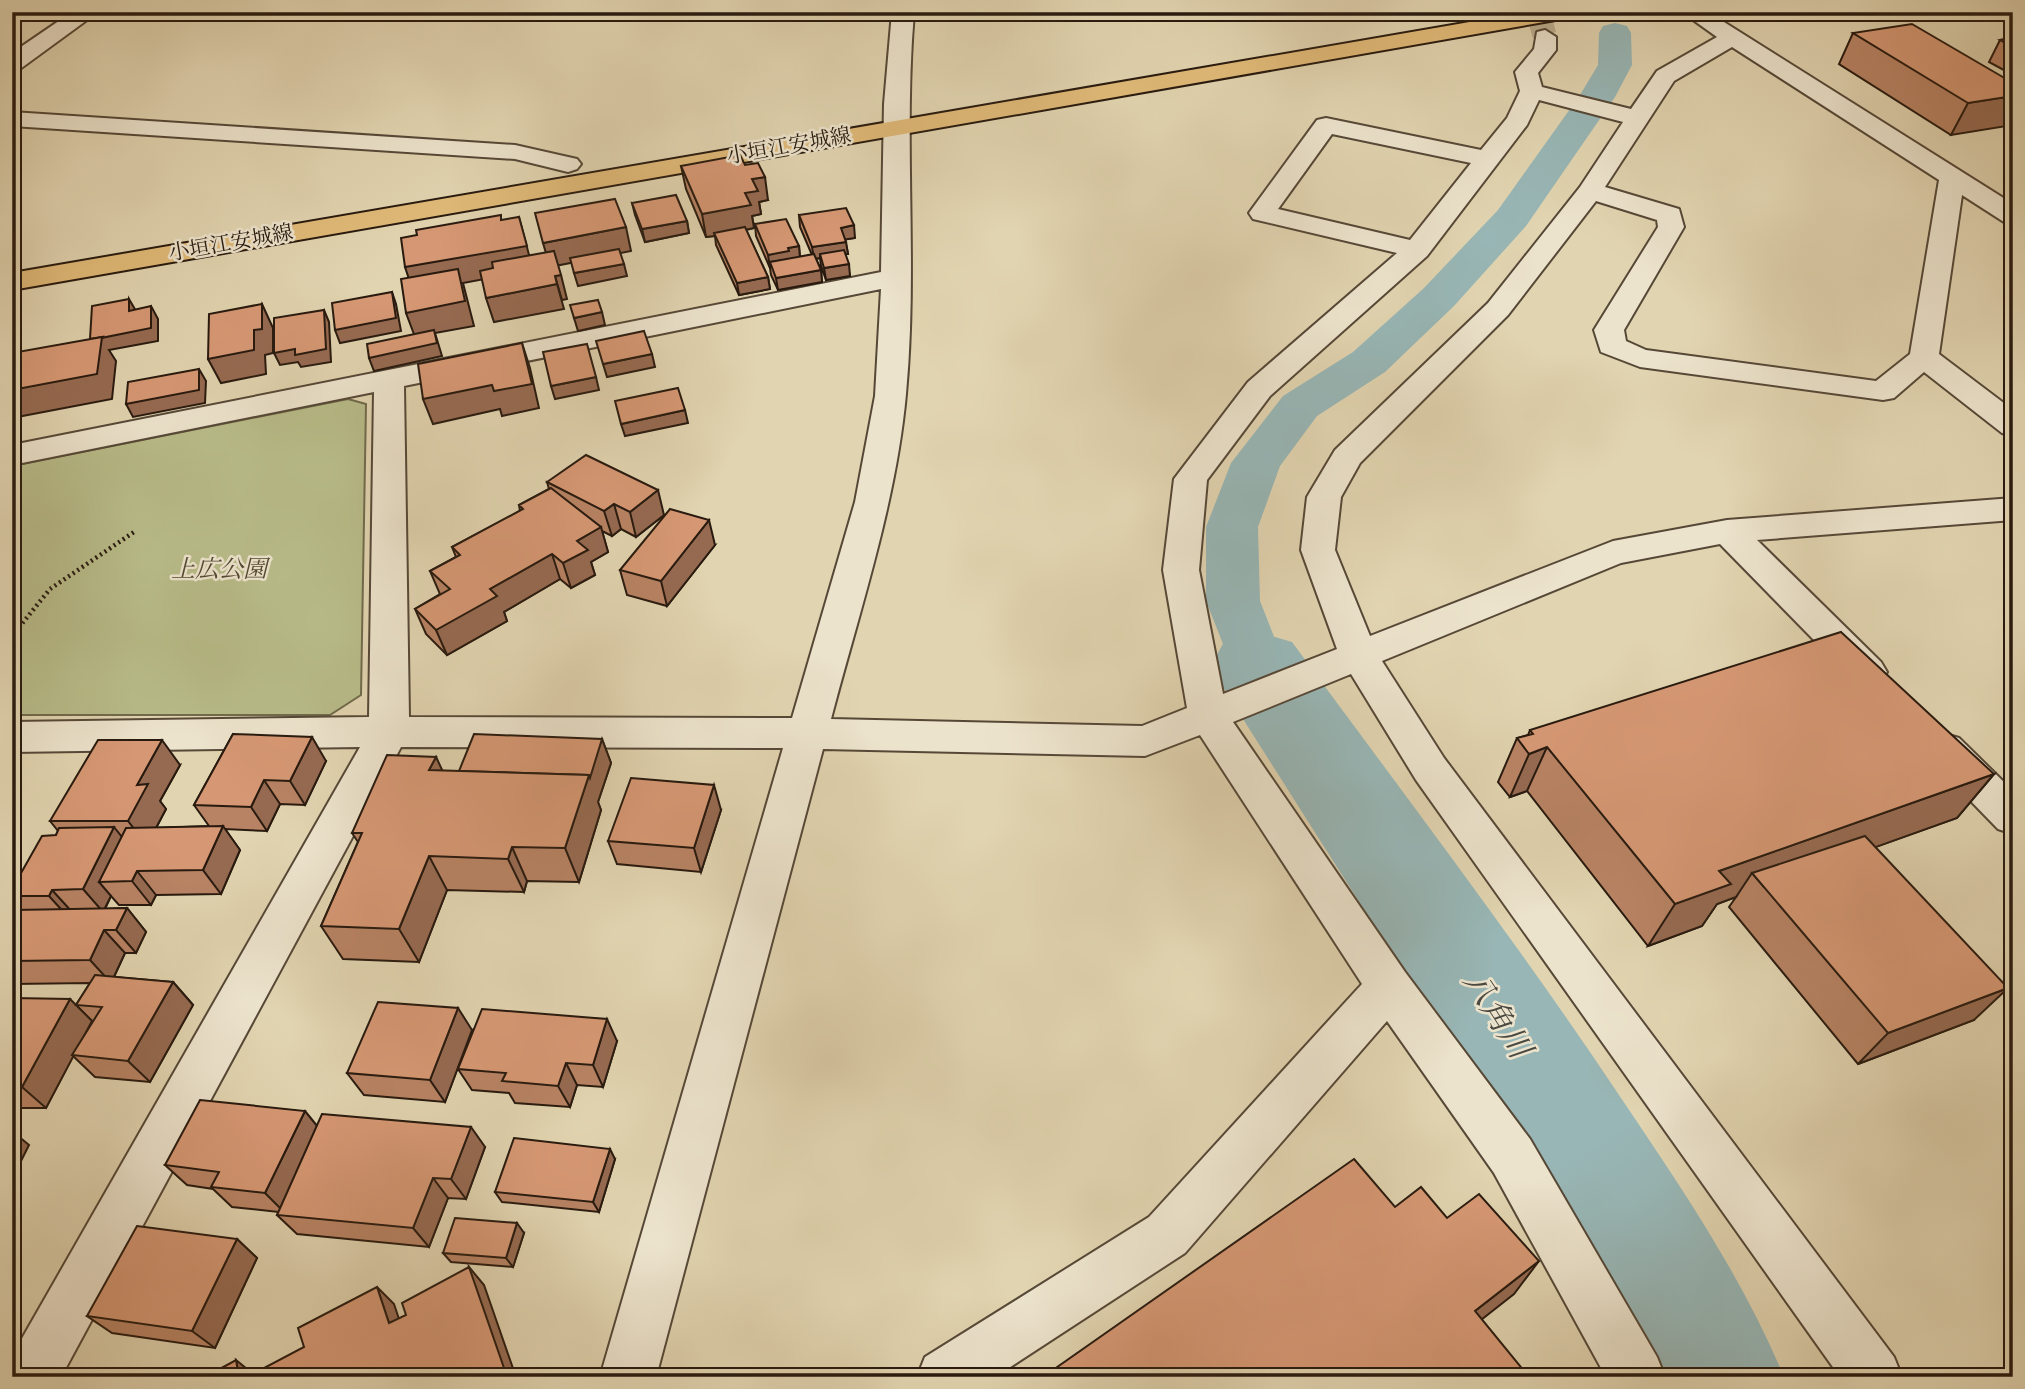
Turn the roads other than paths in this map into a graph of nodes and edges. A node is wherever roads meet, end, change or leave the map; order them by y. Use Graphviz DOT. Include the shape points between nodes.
graph roads {
  1 [pos="87,12"];
  2 [pos="903,12"];
  3 [pos="1456,12"];
  4 [pos="1693,12"];
  5 [pos="1556,24"];
  6 [pos="1733,37"];
  7 [pos="12,64"];
  8 [pos="1545,94"];
  9 [pos="1627,115"];
  10 [pos="12,119"];
  11 [pos="894,119"];
  12 [pos="1487,159"];
  13 [pos="568,164"];
  14 [pos="1952,177"];
  15 [pos="1590,191"];
  16 [pos="2013,215"];
  17 [pos="66,248"];
  18 [pos="1417,250"];
  19 [pos="896,278"];
  20 [pos="12,282"];
  21 [pos="1924,357"];
  22 [pos="389,380"];
  23 [pos="2013,426"];
  24 [pos="12,455"];
  25 [pos="2013,509"];
  26 [pos="1727,531"];
  27 [pos="1347,662"];
  28 [pos="1895,699"];
  29 [pos="1209,715"];
  30 [pos="1924,728"];
  31 [pos="389,732"];
  32 [pos="805,734"];
  33 [pos="12,737"];
  34 [pos="2013,817"];
  35 [pos="1389,986"];
  36 [pos="31,1377"];
  37 [pos="628,1377"];
  38 [pos="945,1377"];
  39 [pos="1637,1377"];
  40 [pos="1874,1377"];
  1 -- 7 [label="street"];
  2 -- 11 [label="street"];
  3 -- 11 [label="main road, 小垣江安城線"];
  4 -- 6 [label="street"];
  5 -- 8 [label="street" via="1545,50 1526,72"];
  5 -- 11 [label="main road, 小垣江安城線"];
  6 -- 9 [label="street" via="1665,76"];
  6 -- 14 [label="street"];
  8 -- 9 [label="street"];
  8 -- 12 [label="street"];
  9 -- 15 [label="street"];
  10 -- 13 [label="street" via="515,152"];
  11 -- 13 [label="main road, 小垣江安城線"];
  11 -- 19 [label="street"];
  11 -- 20 [label="main road, 小垣江安城線"];
  12 -- 18 [label="street"];
  12 -- 18 [label="street" via="1326,125 1262,213"];
  13 -- 17 [label="main road, 小垣江安城線"];
  14 -- 16 [label="street"];
  14 -- 21 [label="street"];
  15 -- 21 [label="street" via="1670,215 1671,227 1609,330 1612,346 1640,358 1883,391"];
  15 -- 27 [label="street" via="1497,309 1347,457 1324,498 1318,550"];
  18 -- 29 [label="street" via="1259,389 1191,479 1181,570"];
  19 -- 22 [label="street"];
  19 -- 32 [label="street" via="892,383 872,502"];
  21 -- 23 [label="street"];
  22 -- 24 [label="street"];
  22 -- 31 [label="street"];
  25 -- 26 [label="street"];
  26 -- 27 [label="street" via="1614,553"];
  26 -- 28 [label="street"];
  27 -- 29 [label="street"];
  27 -- 40 [label="street"];
  29 -- 32 [label="street" via="1145,741"];
  29 -- 35 [label="street"];
  30 -- 34 [label="street"];
  31 -- 32 [label="street"];
  31 -- 33 [label="street"];
  31 -- 36 [label="street"];
  32 -- 37 [label="street"];
  35 -- 38 [label="street" via="1167,1235"];
  35 -- 39 [label="street" via="1512,1156"];
}
